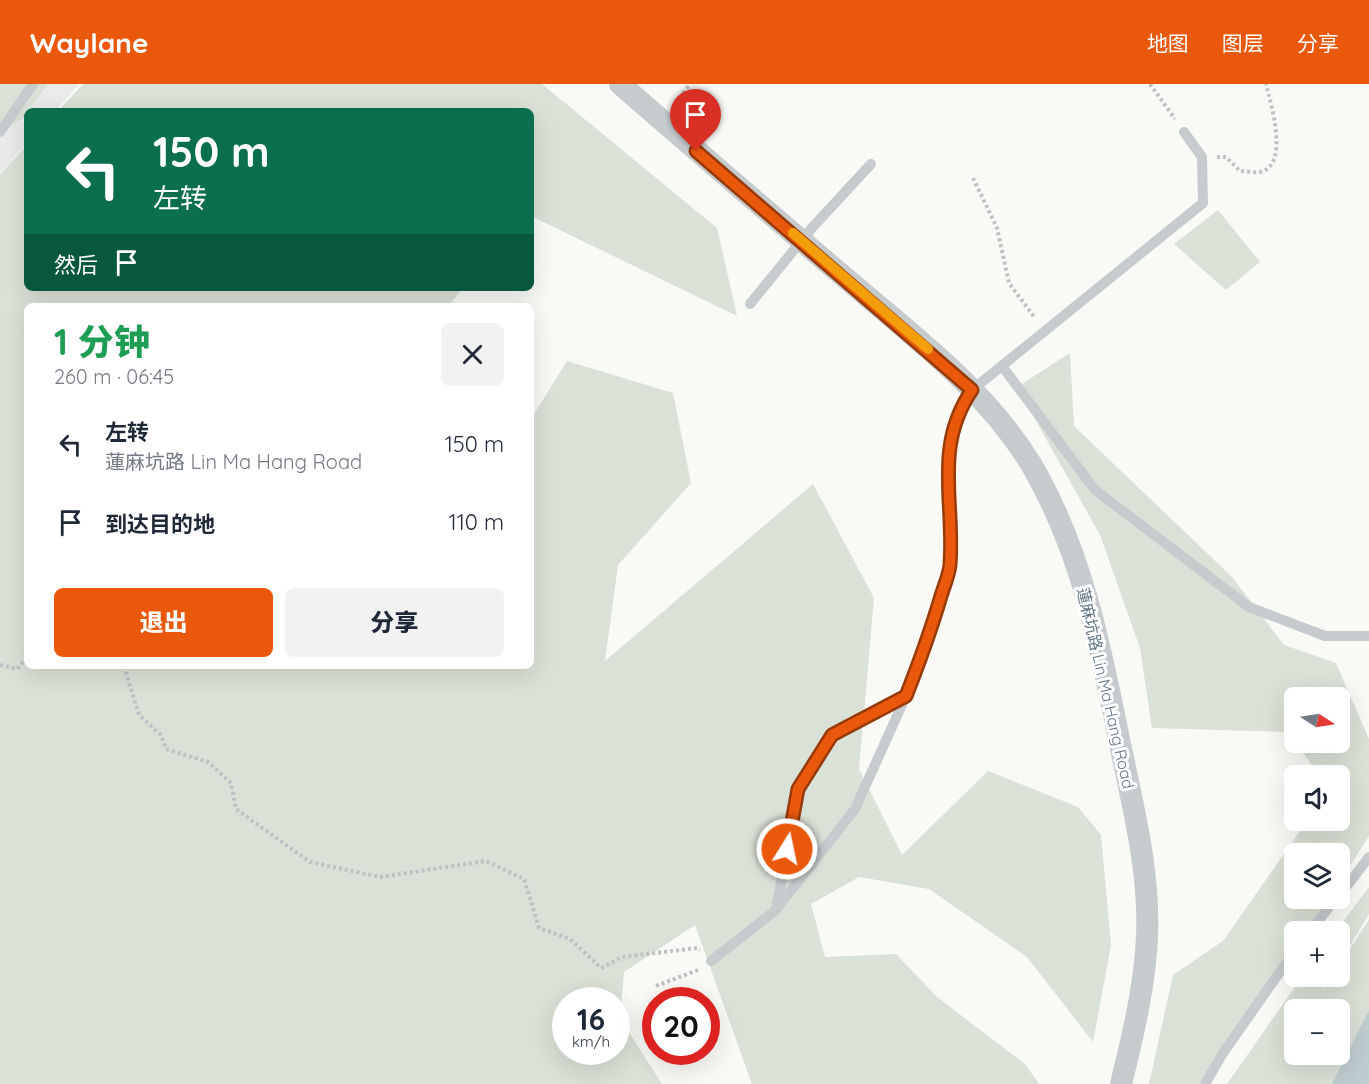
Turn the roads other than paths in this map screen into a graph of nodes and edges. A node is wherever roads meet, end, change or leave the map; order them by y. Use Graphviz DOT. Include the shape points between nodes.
graph roads {
  1 [pos="33,84"];
  2 [pos="620,84"];
  3 [pos="0,132"];
  4 [pos="1184,132"];
  5 [pos="871,164"];
  6 [pos="802,241"];
  7 [pos="750,304"];
  8 [pos="1002,366"];
  9 [pos="972,390"];
  10 [pos="1369,636"];
  11 [pos="906,696"];
  12 [pos="1369,857"];
  13 [pos="1350,882"];
  14 [pos="1328,909"];
  15 [pos="776,910"];
  16 [pos="1318,921"];
  17 [pos="711,961"];
  18 [pos="1284,966"];
  19 [pos="1121,1084"];
  20 [pos="1205,1084"];
  1 -- 3 [label="lane"];
  2 -- 6 [label="street, 蓮麻坑路 Lin Ma Hang Road"];
  4 -- 8 [label="lane" via="1202,158 1203,203"];
  5 -- 6 [label="lane"];
  6 -- 7 [label="lane"];
  6 -- 9 [label="street, 蓮麻坑路 Lin Ma Hang Road"];
  8 -- 9 [label="lane"];
  8 -- 10 [label="lane" via="1095,490 1249,607 1325,636"];
  9 -- 11 [label="lane" via="955,421 949,448 946,490 950,566"];
  9 -- 19 [label="street, 蓮麻坑路 Lin Ma Hang Road" via="1014,440 1053,506 1079,568 1100,645 1134,815 1147,921 1141,990"];
  11 -- 15 [label="lane" via="855,809"];
  11 -- 15 [label="lane" via="832,735 798,789"];
  12 -- 13 [label="lane"];
  14 -- 16 [label="lane"];
  15 -- 17 [label="lane"];
  18 -- 20 [label="lane"];
}
